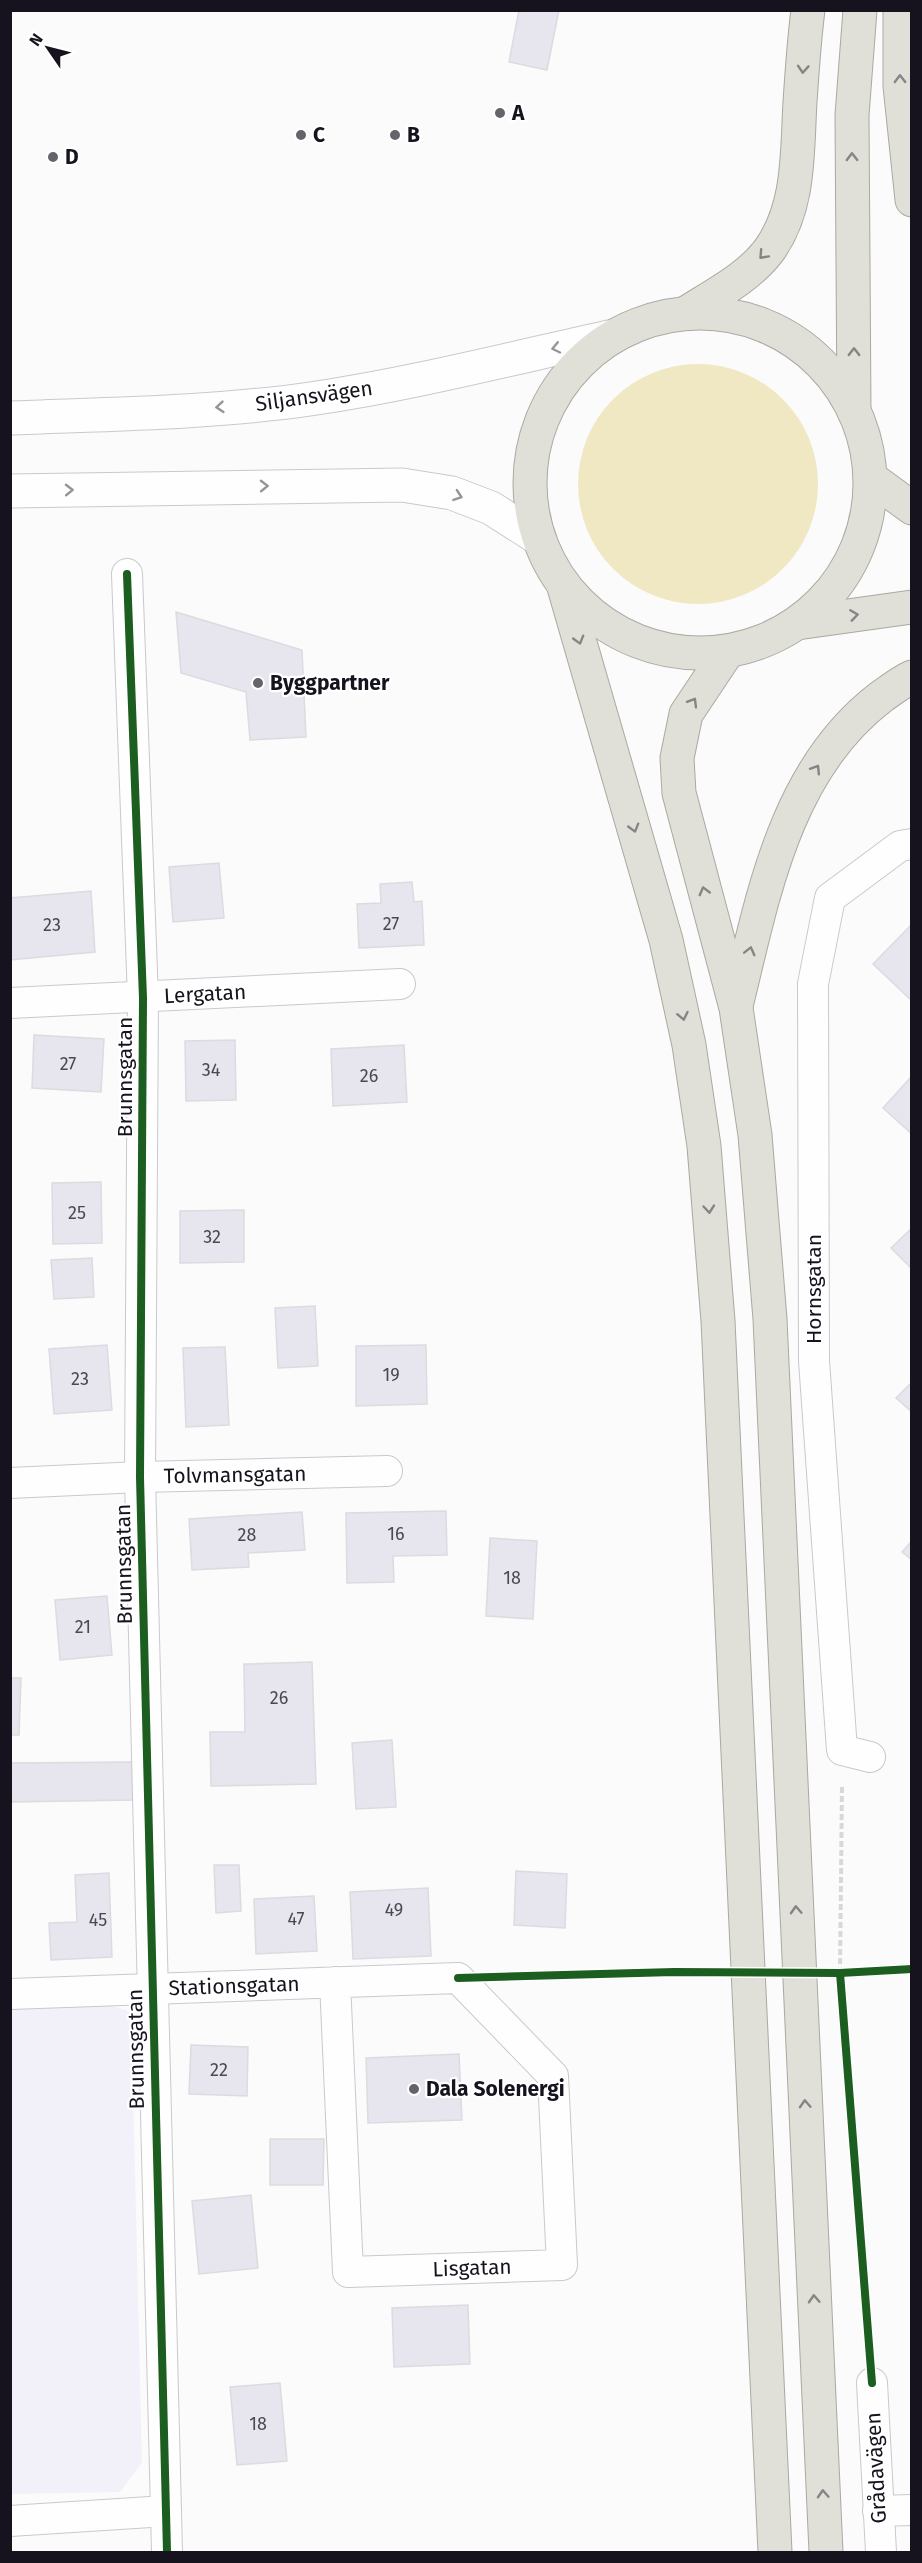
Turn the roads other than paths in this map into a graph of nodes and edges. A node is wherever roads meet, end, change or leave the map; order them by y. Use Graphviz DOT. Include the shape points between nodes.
graph roads {
  1 [pos="808,10"];
  2 [pos="860,10"];
  3 [pos="900,10"];
  4 [pos="912,200"];
  5 [pos="686,313"];
  6 [pos="613,336"];
  7 [pos="854,411"];
  8 [pos="10,418"];
  9 [pos="870,478"];
  10 [pos="10,491"];
  11 [pos="912,508"];
  12 [pos="538,538"];
  13 [pos="128,574"];
  14 [pos="563,584"];
  15 [pos="912,607"];
  16 [pos="797,623"];
  17 [pos="728,651"];
  18 [pos="912,676"];
  19 [pos="912,844"];
  20 [pos="400,984"];
  21 [pos="143,998"];
  22 [pos="10,1003"];
  23 [pos="736,1008"];
  24 [pos="387,1471"];
  25 [pos="140,1477"];
  26 [pos="10,1483"];
  27 [pos="856,1753"];
  28 [pos="458,1978"];
  29 [pos="336,1982"];
  30 [pos="152,1988"];
  31 [pos="10,1994"];
  32 [pos="872,2383"];
  33 [pos="912,2510"];
  34 [pos="166,2511"];
  35 [pos="878,2511"];
  36 [pos="10,2521"];
  37 [pos="167,2553"];
  38 [pos="774,2553"];
  39 [pos="826,2553"];
  40 [pos="881,2553"];
  1 -- 5 [label="highway, one-way" via="798,159 784,225 769,251 745,274"];
  7 -- 2 [label="highway, one-way" via="852,115"];
  4 -- 3 [label="highway, one-way" via="900,86"];
  5 -- 6 [label="highway" via="661,317"];
  5 -- 7 [label="highway" via="737,316 785,336 826,368"];
  6 -- 8 [label="street, Siljansvägen, one-way" via="309,399 145,413"];
  6 -- 12 [label="highway" via="569,373 540,423 529,481"];
  7 -- 9 [label="highway" via="868,455"];
  9 -- 11 [label="highway"];
  9 -- 16 [label="highway" via="869,506 852,560 837,584"];
  10 -- 12 [label="street, one-way" via="402,485 452,493 491,508"];
  12 -- 14 [label="highway"];
  13 -- 21 [label="street, Brunnsgatan"];
  14 -- 17 [label="highway" via="601,622 649,646 701,654"];
  14 -- 38 [label="highway, one-way" via="666,940 689,1045 704,1146 719,1333"];
  16 -- 15 [label="highway, one-way"];
  16 -- 17 [label="highway" via="775,636"];
  23 -- 17 [label="highway, one-way" via="679,793 677,758 686,714"];
  23 -- 18 [label="highway, one-way" via="782,838 806,785 830,746 862,712"];
  19 -- 27 [label="street, Hornsgatan" via="900,846 830,898 813,984 814,1361"];
  20 -- 21 [label="street, Lergatan"];
  21 -- 22 [label="street, Lergatan"];
  21 -- 25 [label="street, Brunnsgatan"];
  39 -- 23 [label="highway, one-way" via="770,1319 755,1135"];
  24 -- 25 [label="street, Tolvmansgatan"];
  25 -- 26 [label="street, Tolvmansgatan"];
  25 -- 30 [label="street, Brunnsgatan"];
  28 -- 29 [label="street, Stationsgatan"];
  28 -- 29 [label="street, Lisgatan" via="553,2076 562,2265 348,2272"];
  29 -- 30 [label="street, Stationsgatan"];
  30 -- 31 [label="street, Stationsgatan"];
  30 -- 34 [label="street, Brunnsgatan"];
  32 -- 35 [label="street, Grådavägen"];
  33 -- 35 [label="street"];
  34 -- 36 [label="street"];
  34 -- 37 [label="street, Brunnsgatan"];
  35 -- 40 [label="street, Grådavägen"];
}
